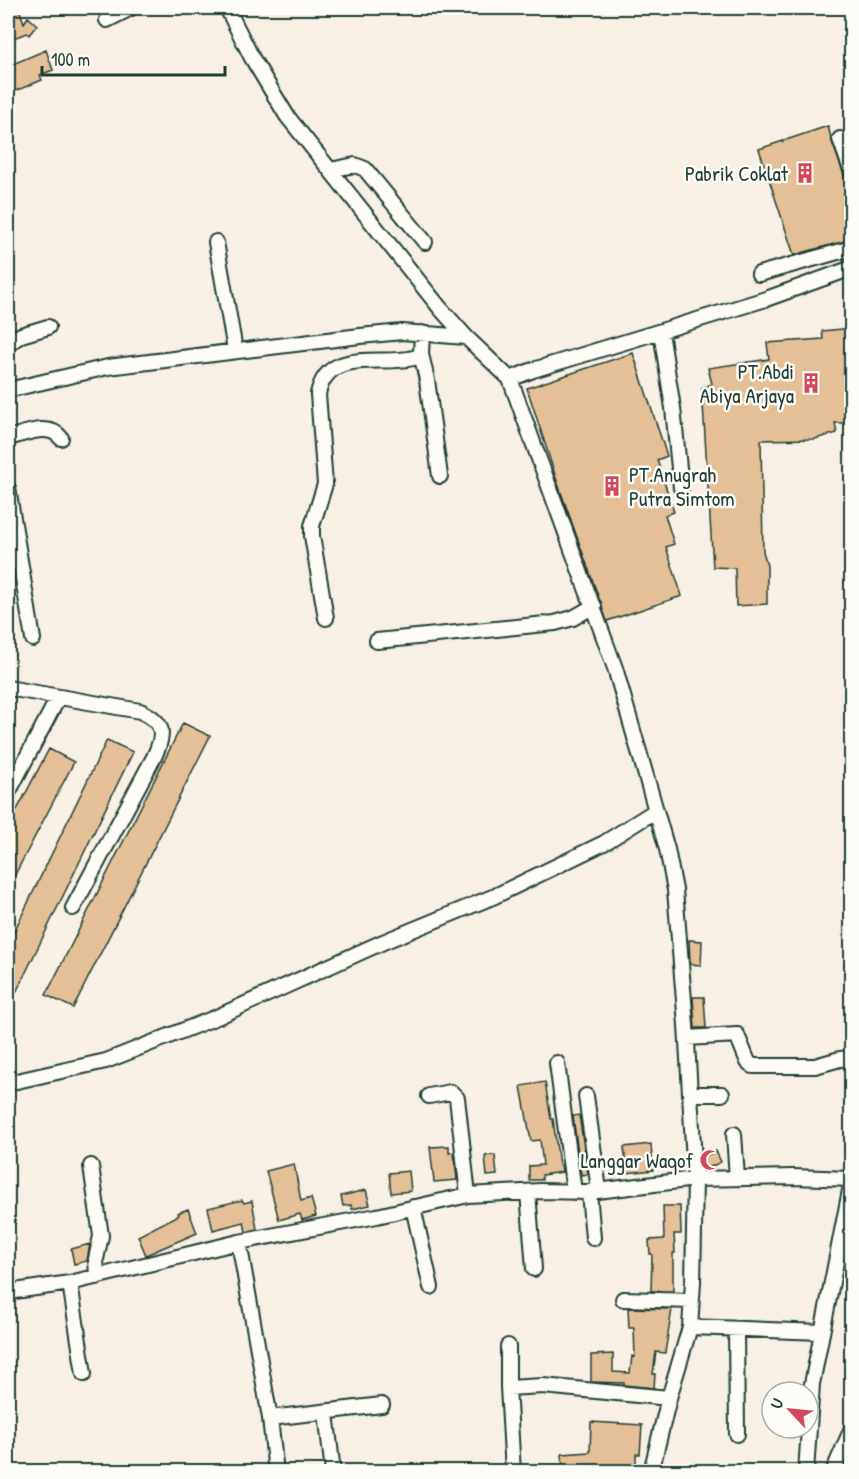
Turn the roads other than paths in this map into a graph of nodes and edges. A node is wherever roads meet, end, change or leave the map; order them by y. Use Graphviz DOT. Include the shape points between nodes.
graph roads {
  1 [pos="132,8"];
  2 [pos="227,8"];
  3 [pos="107,20"];
  4 [pos="840,139"];
  5 [pos="330,170"];
  6 [pos="852,174"];
  7 [pos="216,242"];
  8 [pos="425,242"];
  9 [pos="852,248"];
  10 [pos="852,268"];
  11 [pos="759,274"];
  12 [pos="48,327"];
  13 [pos="661,332"];
  14 [pos="422,333"];
  15 [pos="466,337"];
  16 [pos="8,344"];
  17 [pos="234,350"];
  18 [pos="421,354"];
  19 [pos="510,379"];
  20 [pos="8,387"];
  21 [pos="8,438"];
  22 [pos="61,438"];
  23 [pos="440,476"];
  24 [pos="8,488"];
  25 [pos="681,488"];
  26 [pos="594,606"];
  27 [pos="326,618"];
  28 [pos="33,639"];
  29 [pos="377,642"];
  30 [pos="8,688"];
  31 [pos="58,698"];
  32 [pos="8,793"];
  33 [pos="655,811"];
  34 [pos="73,908"];
  35 [pos="687,1038"];
  36 [pos="852,1058"];
  37 [pos="557,1063"];
  38 [pos="8,1083"];
  39 [pos="690,1094"];
  40 [pos="722,1094"];
  41 [pos="429,1096"];
  42 [pos="586,1096"];
  43 [pos="734,1134"];
  44 [pos="91,1166"];
  45 [pos="736,1178"];
  46 [pos="695,1179"];
  47 [pos="852,1179"];
  48 [pos="594,1191"];
  49 [pos="528,1192"];
  50 [pos="574,1192"];
  51 [pos="468,1195"];
  52 [pos="413,1207"];
  53 [pos="593,1238"];
  54 [pos="239,1242"];
  55 [pos="534,1269"];
  56 [pos="97,1277"];
  57 [pos="70,1283"];
  58 [pos="431,1287"];
  59 [pos="15,1291"];
  60 [pos="623,1299"];
  61 [pos="692,1301"];
  62 [pos="690,1327"];
  63 [pos="736,1329"];
  64 [pos="821,1332"];
  65 [pos="508,1346"];
  66 [pos="84,1374"];
  67 [pos="508,1388"];
  68 [pos="669,1398"];
  69 [pos="382,1405"];
  70 [pos="326,1413"];
  71 [pos="270,1418"];
  72 [pos="852,1428"];
  73 [pos="737,1434"];
  74 [pos="276,1472"];
  75 [pos="333,1472"];
  76 [pos="513,1472"];
  77 [pos="651,1472"];
  78 [pos="806,1472"];
  79 [pos="833,1472"];
  1 -- 3 [label="street"];
  2 -- 5 [label="street" via="267,86"];
  4 -- 6 [label="street"];
  5 -- 8 [label="street" via="355,165 365,169"];
  5 -- 15 [label="street"];
  7 -- 17 [label="street"];
  9 -- 11 [label="street"];
  10 -- 13 [label="street"];
  12 -- 16 [label="street" via="21,335"];
  13 -- 19 [label="street"];
  13 -- 25 [label="street"];
  14 -- 15 [label="street"];
  14 -- 17 [label="street" via="388,332"];
  14 -- 18 [label="street"];
  15 -- 19 [label="street"];
  17 -- 20 [label="street" via="108,367"];
  18 -- 23 [label="street"];
  18 -- 27 [label="street" via="341,363 328,372 320,385 325,484 312,536"];
  19 -- 26 [label="street"];
  21 -- 22 [label="street" via="42,430 52,430"];
  24 -- 28 [label="street"];
  26 -- 29 [label="street" via="555,623"];
  26 -- 33 [label="street"];
  30 -- 31 [label="street"];
  31 -- 32 [label="street"];
  31 -- 34 [label="street" via="140,711 153,716 161,732 154,757"];
  33 -- 35 [label="street" via="675,890"];
  33 -- 38 [label="street" via="604,843 495,896 217,1017 106,1061"];
  35 -- 36 [label="street" via="737,1035 753,1066 815,1066"];
  35 -- 39 [label="street"];
  37 -- 50 [label="street"];
  39 -- 40 [label="street"];
  39 -- 46 [label="street"];
  41 -- 51 [label="street" via="451,1092 458,1098"];
  42 -- 48 [label="street"];
  43 -- 45 [label="street"];
  44 -- 56 [label="street" via="101,1236"];
  45 -- 46 [label="street"];
  45 -- 47 [label="street"];
  46 -- 48 [label="street"];
  46 -- 61 [label="street"];
  47 -- 64 [label="street"];
  48 -- 50 [label="street"];
  48 -- 53 [label="street"];
  49 -- 50 [label="street"];
  49 -- 51 [label="street"];
  49 -- 55 [label="street"];
  51 -- 52 [label="street"];
  52 -- 54 [label="street"];
  52 -- 58 [label="street"];
  54 -- 56 [label="street"];
  54 -- 71 [label="street"];
  56 -- 57 [label="street"];
  57 -- 59 [label="street"];
  57 -- 66 [label="street"];
  60 -- 61 [label="street"];
  61 -- 62 [label="street"];
  62 -- 63 [label="street"];
  62 -- 68 [label="street"];
  63 -- 64 [label="street"];
  63 -- 73 [label="street"];
  64 -- 78 [label="street" via="812,1384"];
  65 -- 67 [label="street"];
  67 -- 68 [label="street" via="543,1386"];
  67 -- 76 [label="street"];
  68 -- 77 [label="street"];
  69 -- 70 [label="street"];
  70 -- 71 [label="street"];
  70 -- 75 [label="street"];
  71 -- 74 [label="street"];
  72 -- 79 [label="street"];
}
